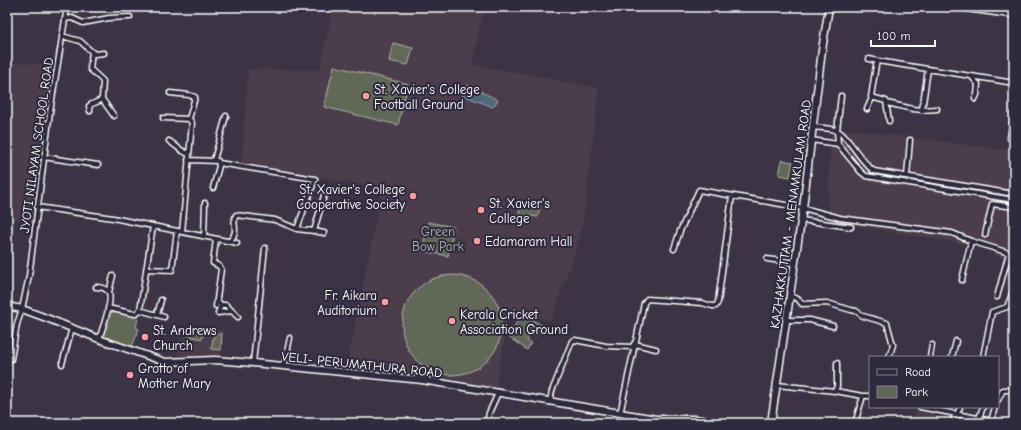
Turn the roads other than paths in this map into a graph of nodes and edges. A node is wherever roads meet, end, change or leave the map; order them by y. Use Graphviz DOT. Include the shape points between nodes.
graph roads {
  1 [pos="67,7"];
  2 [pos="829,7"];
  3 [pos="955,7"];
  4 [pos="1014,15"];
  5 [pos="130,18"];
  6 [pos="65,19"];
  7 [pos="62,36"];
  8 [pos="92,52"];
  9 [pos="104,53"];
  10 [pos="869,59"];
  11 [pos="878,61"];
  12 [pos="928,69"];
  13 [pos="971,76"];
  14 [pos="1014,83"];
  15 [pos="170,93"];
  16 [pos="841,96"];
  17 [pos="872,98"];
  18 [pos="102,99"];
  19 [pos="975,99"];
  20 [pos="887,103"];
  21 [pos="867,109"];
  22 [pos="937,109"];
  23 [pos="922,110"];
  24 [pos="90,111"];
  25 [pos="1014,112"];
  26 [pos="114,116"];
  27 [pos="226,116"];
  28 [pos="163,118"];
  29 [pos="189,119"];
  30 [pos="889,121"];
  31 [pos="813,127"];
  32 [pos="836,130"];
  33 [pos="1010,138"];
  34 [pos="811,140"];
  35 [pos="910,140"];
  36 [pos="169,141"];
  37 [pos="838,144"];
  38 [pos="189,154"];
  39 [pos="43,157"];
  40 [pos="188,160"];
  41 [pos="214,160"];
  42 [pos="219,163"];
  43 [pos="98,165"];
  44 [pos="907,176"];
  45 [pos="921,178"];
  46 [pos="920,185"];
  47 [pos="213,188"];
  48 [pos="325,192"];
  49 [pos="1014,194"];
  50 [pos="732,196"];
  51 [pos="1014,200"];
  52 [pos="205,203"];
  53 [pos="37,207"];
  54 [pos="1014,207"];
  55 [pos="803,208"];
  56 [pos="801,220"];
  57 [pos="152,226"];
  58 [pos="851,227"];
  59 [pos="298,229"];
  60 [pos="179,232"];
  61 [pos="314,232"];
  62 [pos="324,232"];
  63 [pos="985,235"];
  64 [pos="204,236"];
  65 [pos="216,239"];
  66 [pos="230,241"];
  67 [pos="971,241"];
  68 [pos="237,243"];
  69 [pos="265,248"];
  70 [pos="674,249"];
  71 [pos="1010,253"];
  72 [pos="1014,256"];
  73 [pos="767,260"];
  74 [pos="795,263"];
  75 [pos="146,269"];
  76 [pos="113,276"];
  77 [pos="962,280"];
  78 [pos="96,287"];
  79 [pos="1014,289"];
  80 [pos="109,292"];
  81 [pos="790,296"];
  82 [pos="997,297"];
  83 [pos="160,300"];
  84 [pos="217,300"];
  85 [pos="7,306"];
  86 [pos="216,306"];
  87 [pos="221,306"];
  88 [pos="108,308"];
  89 [pos="22,309"];
  90 [pos="140,310"];
  91 [pos="232,311"];
  92 [pos="157,315"];
  93 [pos="164,317"];
  94 [pos="238,317"];
  95 [pos="786,320"];
  96 [pos="833,326"];
  97 [pos="72,328"];
  98 [pos="290,338"];
  99 [pos="99,340"];
  100 [pos="956,341"];
  101 [pos="634,344"];
  102 [pos="932,345"];
  103 [pos="656,349"];
  104 [pos="889,356"];
  105 [pos="930,356"];
  106 [pos="952,356"];
  107 [pos="983,356"];
  108 [pos="11,358"];
  109 [pos="253,362"];
  110 [pos="837,363"];
  111 [pos="62,364"];
  112 [pos="284,366"];
  113 [pos="777,385"];
  114 [pos="1014,390"];
  115 [pos="835,391"];
  116 [pos="498,393"];
  117 [pos="869,395"];
  118 [pos="863,396"];
  119 [pos="999,398"];
  120 [pos="550,401"];
  121 [pos="959,408"];
  122 [pos="983,408"];
  123 [pos="995,408"];
  124 [pos="938,409"];
  125 [pos="620,414"];
  126 [pos="956,414"];
  127 [pos="979,418"];
  128 [pos="991,421"];
  129 [pos="487,423"];
  130 [pos="721,423"];
  131 [pos="771,423"];
  132 [pos="855,423"];
  133 [pos="953,423"];
  134 [pos="1002,423"];
  1 -- 6 [label="street, JYOTI NILAYAM SCHOOL ROAD"];
  2 -- 31 [label="main road, KAZHAKKUTTAM - MENAMKULAM ROAD"];
  3 -- 4 [label="street"];
  5 -- 6 [label="street" via="109,18 83,23 72,18"];
  6 -- 7 [label="street, JYOTI NILAYAM SCHOOL ROAD"];
  7 -- 8 [label="street" via="80,41"];
  7 -- 39 [label="street, JYOTI NILAYAM SCHOOL ROAD"];
  8 -- 9 [label="street"];
  8 -- 18 [label="street" via="90,69 103,81"];
  10 -- 11 [label="street"];
  11 -- 12 [label="street"];
  11 -- 17 [label="street"];
  12 -- 13 [label="street"];
  12 -- 23 [label="street"];
  13 -- 14 [label="street"];
  13 -- 19 [label="street" via="978,84"];
  15 -- 29 [label="street" via="195,97"];
  16 -- 32 [label="street"];
  17 -- 20 [label="street"];
  17 -- 21 [label="street"];
  18 -- 24 [label="street" via="89,106"];
  18 -- 26 [label="street"];
  20 -- 23 [label="street"];
  20 -- 30 [label="street"];
  22 -- 23 [label="street"];
  25 -- 33 [label="street"];
  27 -- 41 [label="street"];
  28 -- 29 [label="street"];
  29 -- 38 [label="street" via="192,126"];
  31 -- 32 [label="street"];
  31 -- 34 [label="main road, KAZHAKKUTTAM - MENAMKULAM ROAD"];
  32 -- 37 [label="street"];
  32 -- 44 [label="street" via="874,171"];
  34 -- 37 [label="street"];
  34 -- 55 [label="main road, KAZHAKKUTTAM - MENAMKULAM ROAD"];
  35 -- 44 [label="street"];
  36 -- 38 [label="street" via="180,151"];
  37 -- 46 [label="street" via="866,176"];
  38 -- 40 [label="street"];
  39 -- 43 [label="street"];
  39 -- 53 [label="street, JYOTI NILAYAM SCHOOL ROAD"];
  40 -- 41 [label="street"];
  40 -- 60 [label="street"];
  41 -- 42 [label="street"];
  42 -- 47 [label="street"];
  42 -- 59 [label="street" via="315,179"];
  44 -- 45 [label="street"];
  45 -- 46 [label="street"];
  45 -- 49 [label="street"];
  46 -- 51 [label="street"];
  48 -- 61 [label="street"];
  50 -- 55 [label="street"];
  50 -- 70 [label="street" via="699,190"];
  50 -- 101 [label="street" via="717,304 714,307 702,303 647,299"];
  52 -- 64 [label="street"];
  53 -- 57 [label="street"];
  53 -- 89 [label="street, JYOTI NILAYAM SCHOOL ROAD"];
  54 -- 63 [label="street" via="992,204"];
  55 -- 56 [label="main road, KAZHAKKUTTAM - MENAMKULAM ROAD"];
  55 -- 67 [label="street" via="840,218 952,233"];
  56 -- 58 [label="street"];
  56 -- 74 [label="main road, KAZHAKKUTTAM - MENAMKULAM ROAD"];
  57 -- 60 [label="street"];
  57 -- 75 [label="street"];
  59 -- 61 [label="street"];
  59 -- 66 [label="street" via="275,220 236,215 234,236"];
  60 -- 64 [label="street"];
  60 -- 75 [label="street" via="172,270"];
  61 -- 62 [label="street"];
  64 -- 65 [label="street"];
  65 -- 66 [label="street"];
  65 -- 84 [label="street" via="213,263 221,269"];
  66 -- 68 [label="street"];
  67 -- 71 [label="street"];
  67 -- 77 [label="street"];
  69 -- 109 [label="street"];
  71 -- 72 [label="street"];
  71 -- 82 [label="street"];
  73 -- 74 [label="street"];
  74 -- 81 [label="main road, KAZHAKKUTTAM - MENAMKULAM ROAD"];
  75 -- 90 [label="street"];
  76 -- 80 [label="street"];
  78 -- 80 [label="street" via="105,288"];
  79 -- 107 [label="street" via="1007,307 992,312"];
  80 -- 88 [label="street"];
  81 -- 95 [label="main road, KAZHAKKUTTAM - MENAMKULAM ROAD"];
  81 -- 104 [label="street" via="802,304 826,303 887,323 893,345"];
  83 -- 92 [label="street"];
  84 -- 86 [label="street"];
  84 -- 87 [label="street"];
  85 -- 89 [label="main road, VELI- PERUMATHURA ROAD"];
  87 -- 91 [label="street" via="226,305"];
  87 -- 91 [label="street" via="218,313"];
  88 -- 90 [label="street" via="135,314"];
  88 -- 99 [label="street"];
  89 -- 97 [label="main road, VELI- PERUMATHURA ROAD"];
  89 -- 108 [label="street, JYOTI NILAYAM SCHOOL ROAD" via="16,324"];
  90 -- 92 [label="street"];
  91 -- 94 [label="street"];
  92 -- 93 [label="street"];
  95 -- 96 [label="street" via="810,320"];
  95 -- 113 [label="main road, KAZHAKKUTTAM - MENAMKULAM ROAD"];
  97 -- 99 [label="main road, VELI- PERUMATHURA ROAD"];
  97 -- 111 [label="street"];
  98 -- 112 [label="street"];
  99 -- 109 [label="main road, VELI- PERUMATHURA ROAD" via="165,362"];
  100 -- 106 [label="street"];
  101 -- 103 [label="street"];
  101 -- 120 [label="street" via="630,347 606,346 572,341"];
  101 -- 125 [label="street"];
  102 -- 105 [label="street"];
  109 -- 112 [label="main road, VELI- PERUMATHURA ROAD"];
  110 -- 115 [label="street"];
  112 -- 116 [label="main road, VELI- PERUMATHURA ROAD" via="422,380"];
  113 -- 115 [label="street"];
  113 -- 131 [label="main road, KAZHAKKUTTAM - MENAMKULAM ROAD"];
  114 -- 119 [label="street" via="1003,390"];
  115 -- 118 [label="street"];
  116 -- 120 [label="main road, VELI- PERUMATHURA ROAD"];
  116 -- 129 [label="street"];
  117 -- 118 [label="street"];
  118 -- 132 [label="street"];
  120 -- 125 [label="main road, VELI- PERUMATHURA ROAD"];
  121 -- 126 [label="street"];
  122 -- 127 [label="street"];
  123 -- 128 [label="street"];
  124 -- 126 [label="street"];
  125 -- 130 [label="main road, VELI- PERUMATHURA ROAD"];
  126 -- 127 [label="street"];
  126 -- 133 [label="street"];
  127 -- 128 [label="street"];
  128 -- 134 [label="street"];
}
